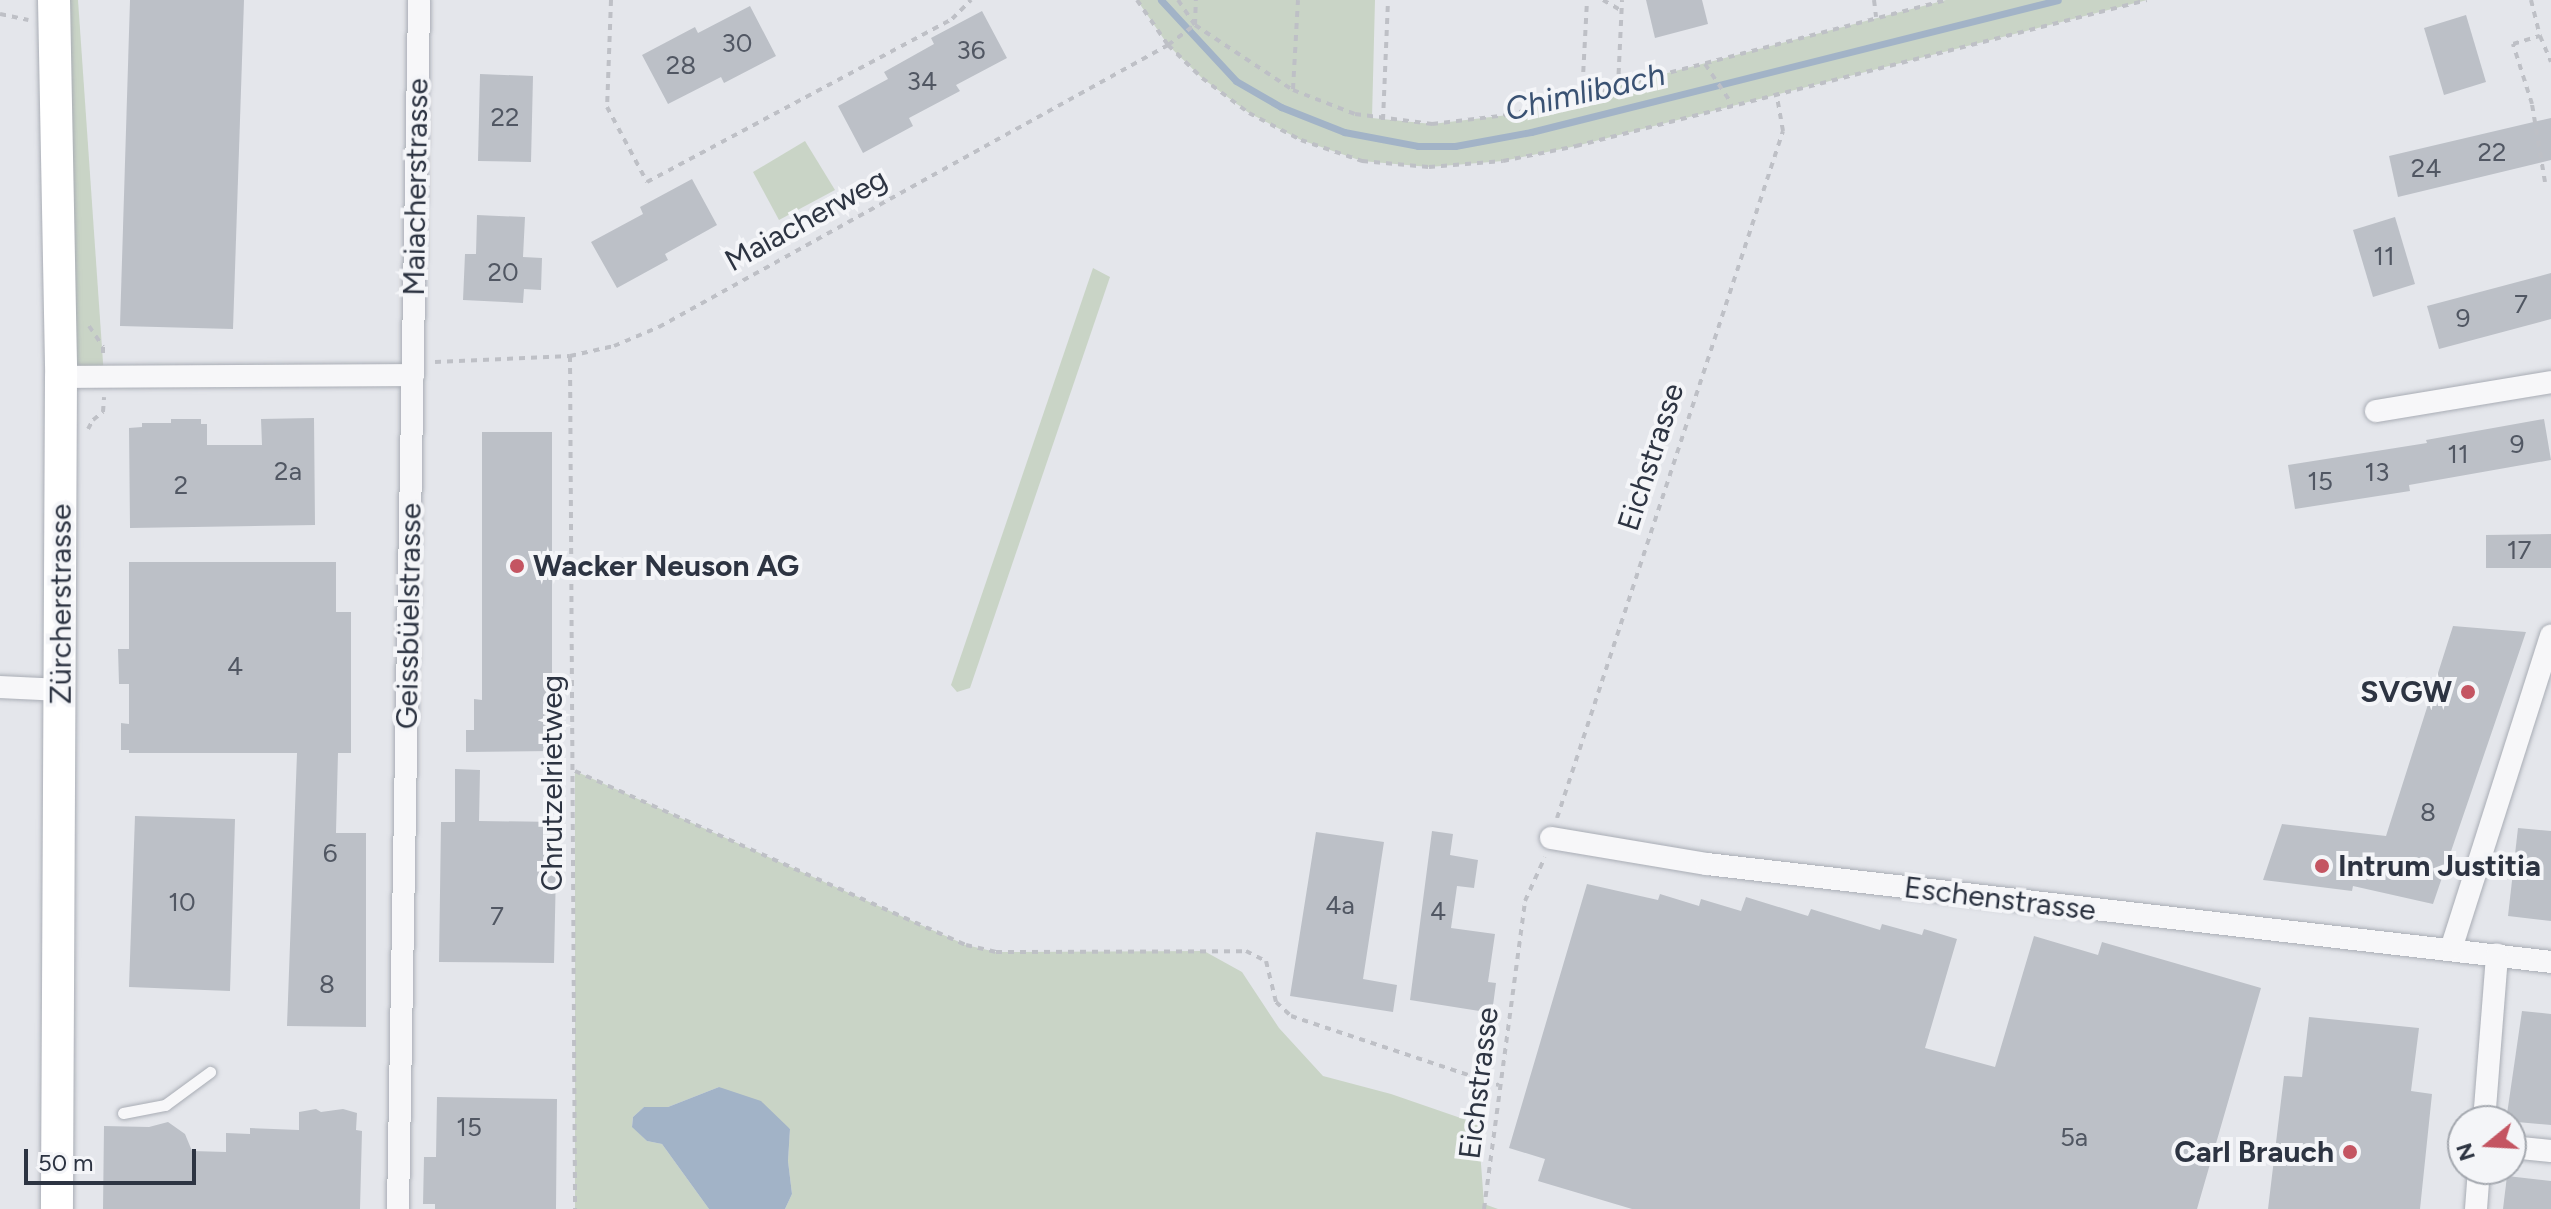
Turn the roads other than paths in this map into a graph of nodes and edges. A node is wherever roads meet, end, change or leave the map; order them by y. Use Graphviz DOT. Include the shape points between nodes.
graph roads {
  1 [pos="54,0"];
  2 [pos="419,0"];
  3 [pos="413,375"];
  4 [pos="61,377"];
  5 [pos="2551,382"];
  6 [pos="2376,411"];
  7 [pos="2551,636"];
  8 [pos="0,687"];
  9 [pos="61,690"];
  10 [pos="1551,838"];
  11 [pos="2451,949"];
  12 [pos="2497,955"];
  13 [pos="2551,962"];
  14 [pos="210,1072"];
  15 [pos="2485,1105"];
  16 [pos="123,1113"];
  17 [pos="2527,1149"];
  18 [pos="2551,1151"];
  19 [pos="2478,1185"];
  20 [pos="57,1209"];
  21 [pos="398,1209"];
  22 [pos="2476,1209"];
  1 -- 4 [label="main road, Zürcherstrasse"];
  2 -- 3 [label="street, Maiacherstrasse"];
  3 -- 4 [label="street"];
  3 -- 21 [label="street, Geissbüelstrasse"];
  4 -- 9 [label="main road, Zürcherstrasse"];
  5 -- 6 [label="street"];
  7 -- 11 [label="street"];
  8 -- 9 [label="street"];
  9 -- 20 [label="main road, Zürcherstrasse"];
  10 -- 11 [label="street, Eschenstrasse" via="1707,864"];
  11 -- 12 [label="street, Eschenstrasse"];
  12 -- 13 [label="street, Eschenstrasse"];
  12 -- 15 [label="street"];
  14 -- 16 [label="lane" via="165,1105"];
  17 -- 18 [label="street"];
  19 -- 22 [label="street"];
}
